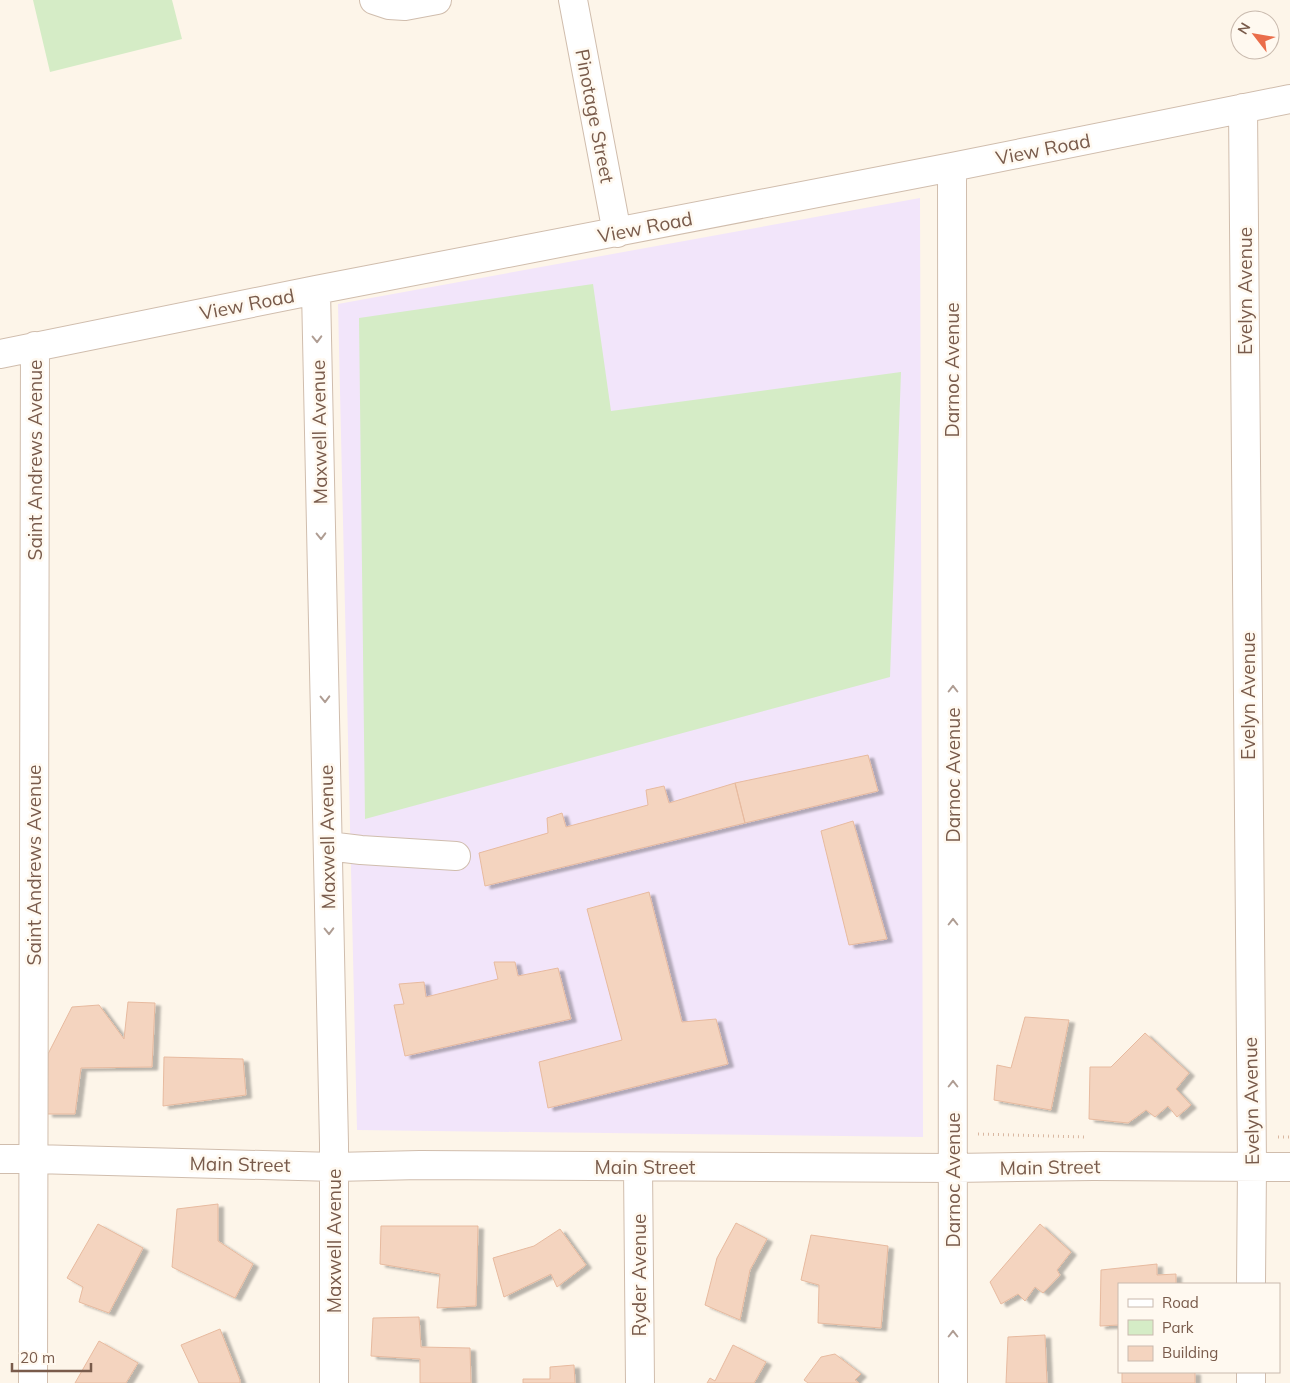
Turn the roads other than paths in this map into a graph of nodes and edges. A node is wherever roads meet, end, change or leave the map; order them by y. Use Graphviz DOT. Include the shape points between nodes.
graph roads {
  1 [pos="374,0"];
  2 [pos="437,0"];
  3 [pos="572,0"];
  4 [pos="1290,99"];
  5 [pos="1243,108"];
  6 [pos="952,168"];
  7 [pos="617,233"];
  8 [pos="316,290"];
  9 [pos="36,346"];
  10 [pos="0,354"];
  11 [pos="328,846"];
  12 [pos="456,856"];
  13 [pos="0,1159"];
  14 [pos="34,1159"];
  15 [pos="334,1167"];
  16 [pos="638,1167"];
  17 [pos="1252,1167"];
  18 [pos="1290,1167"];
  19 [pos="953,1168"];
  20 [pos="1251,1283"];
  21 [pos="33,1383"];
  22 [pos="334,1383"];
  23 [pos="640,1383"];
  24 [pos="953,1383"];
  1 -- 2 [label="street" via="405,6"];
  3 -- 7 [label="street, Pinotage Street"];
  4 -- 5 [label="street, View Road"];
  5 -- 6 [label="street, View Road"];
  5 -- 17 [label="street, Evelyn Avenue"];
  6 -- 7 [label="street, View Road"];
  19 -- 6 [label="street, Darnoc Avenue, one-way"];
  7 -- 8 [label="street, View Road"];
  8 -- 9 [label="street, View Road"];
  8 -- 11 [label="street, Maxwell Avenue, one-way"];
  9 -- 10 [label="street, View Road"];
  9 -- 14 [label="street, Saint Andrews Avenue"];
  11 -- 12 [label="street"];
  11 -- 15 [label="street, Maxwell Avenue, one-way"];
  13 -- 14 [label="street, Main Street"];
  14 -- 15 [label="street, Main Street"];
  14 -- 21 [label="street, Saint Andrews Avenue"];
  15 -- 16 [label="street, Main Street"];
  15 -- 22 [label="street, Maxwell Avenue"];
  16 -- 19 [label="street, Main Street"];
  16 -- 23 [label="street, Ryder Avenue"];
  17 -- 18 [label="street, Main Street"];
  17 -- 19 [label="street, Main Street"];
  17 -- 20 [label="street, Evelyn Avenue"];
  24 -- 19 [label="street, Darnoc Avenue, one-way"];
}
